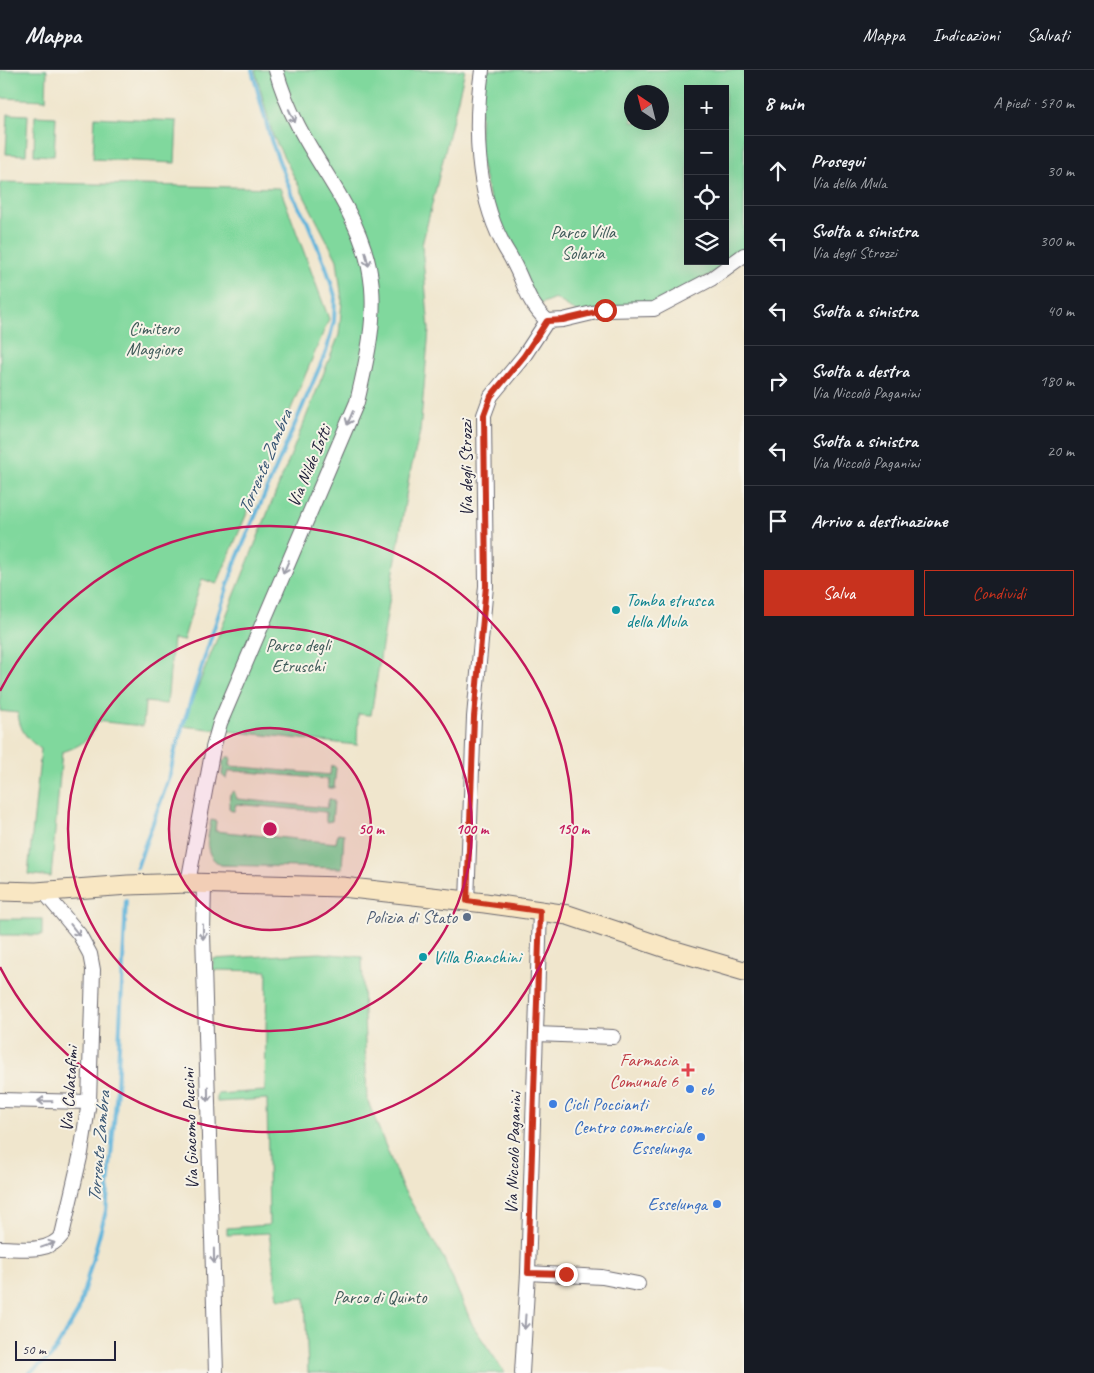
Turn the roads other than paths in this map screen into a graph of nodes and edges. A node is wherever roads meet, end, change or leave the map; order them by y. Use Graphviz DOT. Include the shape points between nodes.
graph roads {
  1 [pos="276,70"];
  2 [pos="482,70"];
  3 [pos="744,255"];
  4 [pos="547,321"];
  5 [pos="196,883"];
  6 [pos="0,891"];
  7 [pos="44,892"];
  8 [pos="467,901"];
  9 [pos="540,911"];
  10 [pos="744,971"];
  11 [pos="536,1034"];
  12 [pos="613,1037"];
  13 [pos="0,1100"];
  14 [pos="89,1102"];
  15 [pos="0,1248"];
  16 [pos="528,1273"];
  17 [pos="638,1284"];
  18 [pos="216,1373"];
  19 [pos="522,1373"];
  1 -- 5 [label="street, Via Nilde Iotti, one-way" via="295,122 363,239 373,283 373,320 357,402 236,682 213,748"];
  2 -- 4 [label="street" via="477,104 479,156 488,204 501,242 514,262 533,307"];
  3 -- 4 [label="street" via="711,279 654,309 605,310"];
  4 -- 8 [label="street, Via degli Strozzi" via="524,356 491,396 484,415 486,586 474,717"];
  5 -- 7 [label="main road"];
  5 -- 8 [label="main road" via="322,885"];
  5 -- 18 [label="street, Via Giacomo Puccini, one-way" via="203,933"];
  6 -- 7 [label="main road"];
  7 -- 14 [label="street, Via Calatafimi, one-way" via="79,934 91,960"];
  8 -- 9 [label="main road"];
  9 -- 10 [label="main road" via="587,920"];
  9 -- 11 [label="street, Via Niccolò Paganini"];
  11 -- 12 [label="street"];
  11 -- 16 [label="street, Via Niccolò Paganini"];
  14 -- 13 [label="street, one-way"];
  15 -- 14 [label="street, Via Calatafimi, one-way" via="43,1248 62,1236"];
  16 -- 17 [label="street" via="602,1277"];
  16 -- 19 [label="street, Via Niccolò Paganini, one-way"];
}
